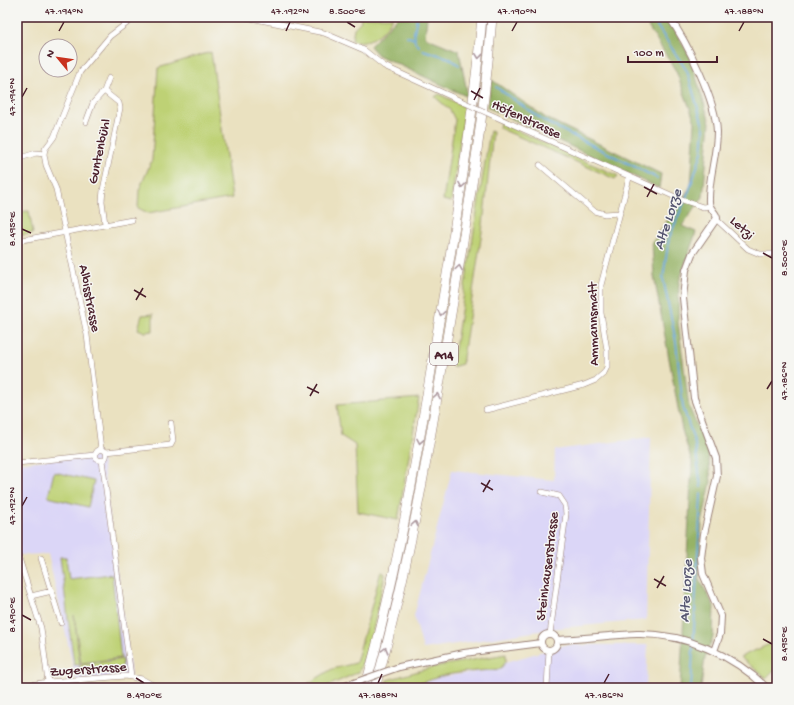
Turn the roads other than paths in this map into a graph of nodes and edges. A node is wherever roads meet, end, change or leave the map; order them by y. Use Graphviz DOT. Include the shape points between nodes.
graph roads {
  1 [pos="135,17"];
  2 [pos="246,17"];
  3 [pos="482,17"];
  4 [pos="492,17"];
  5 [pos="669,17"];
  6 [pos="110,78"];
  7 [pos="104,91"];
  8 [pos="86,122"];
  9 [pos="44,154"];
  10 [pos="17,159"];
  11 [pos="540,165"];
  12 [pos="630,178"];
  13 [pos="710,206"];
  14 [pos="619,213"];
  15 [pos="132,220"];
  16 [pos="717,220"];
  17 [pos="105,224"];
  18 [pos="65,232"];
  19 [pos="17,241"];
  20 [pos="777,254"];
  21 [pos="486,410"];
  22 [pos="171,423"];
  23 [pos="103,451"];
  24 [pos="95,455"];
  25 [pos="102,460"];
  26 [pos="17,463"];
  27 [pos="542,492"];
  28 [pos="18,555"];
  29 [pos="41,558"];
  30 [pos="52,591"];
  31 [pos="31,596"];
  32 [pos="61,623"];
  33 [pos="550,634"];
  34 [pos="557,640"];
  35 [pos="541,643"];
  36 [pos="549,650"];
  37 [pos="714,650"];
  38 [pos="131,676"];
  39 [pos="48,682"];
  40 [pos="39,686"];
  41 [pos="17,687"];
  42 [pos="158,688"];
  43 [pos="340,688"];
  44 [pos="365,688"];
  45 [pos="375,688"];
  46 [pos="546,688"];
  47 [pos="767,688"];
  1 -- 9 [label="street" via="110,36 80,72 54,137"];
  2 -- 12 [label="street, Höfenstrasse, bridge" via="324,33 364,50 384,66"];
  3 -- 44 [label="highway, A14, one-way" via="466,155 418,451 390,591"];
  45 -- 4 [label="highway, A14, one-way" via="402,586 422,484 477,154"];
  5 -- 13 [label="street" via="689,49 714,118 716,148"];
  6 -- 7 [label="street, Guntenbühl"];
  7 -- 8 [label="street, Guntenbühl" via="93,103"];
  7 -- 17 [label="street, Guntenbühl" via="119,103 120,108 102,190"];
  9 -- 10 [label="street" via="36,153"];
  9 -- 18 [label="street, Albisstrasse" via="56,189"];
  11 -- 14 [label="street" via="594,211 605,214"];
  12 -- 13 [label="street, Höfenstrasse" via="682,200"];
  12 -- 14 [label="street, Ammannsmatt"];
  13 -- 16 [label="street"];
  14 -- 21 [label="street, Ammannsmatt" via="601,285 601,313 607,350 607,367 604,373 584,385"];
  15 -- 17 [label="street"];
  16 -- 20 [label="street, Letzi" via="748,249 760,254"];
  16 -- 37 [label="street" via="692,254 686,270 683,298 694,398 716,458 717,476 701,558 703,574 721,616 720,634"];
  17 -- 18 [label="street"];
  18 -- 19 [label="street"];
  18 -- 23 [label="street, Albisstrasse" via="87,335"];
  22 -- 23 [label="street" via="173,441 170,446"];
  23 -- 24 [label="street" via="96,452"];
  23 -- 25 [label="street" via="106,458"];
  24 -- 25 [label="street"];
  24 -- 26 [label="street"];
  25 -- 38 [label="street"];
  27 -- 33 [label="street, Steinhauserstrasse" via="559,496 565,505 566,514"];
  28 -- 31 [label="street"];
  29 -- 30 [label="street"];
  30 -- 31 [label="street"];
  30 -- 32 [label="street"];
  31 -- 39 [label="street" via="41,628"];
  33 -- 34 [label="street, Steinhauserstrasse"];
  33 -- 35 [label="street, Steinhauserstrasse" via="543,636"];
  34 -- 36 [label="street" via="555,648"];
  34 -- 37 [label="street" via="637,634 674,638"];
  35 -- 36 [label="street"];
  35 -- 43 [label="street, bridge" via="464,653 399,667"];
  36 -- 46 [label="street"];
  37 -- 47 [label="street" via="745,669"];
  38 -- 39 [label="street, Zugerstrasse"];
  38 -- 42 [label="street, Zugerstrasse"];
  39 -- 40 [label="street, Zugerstrasse"];
  40 -- 41 [label="street, Zugerstrasse"];
}
